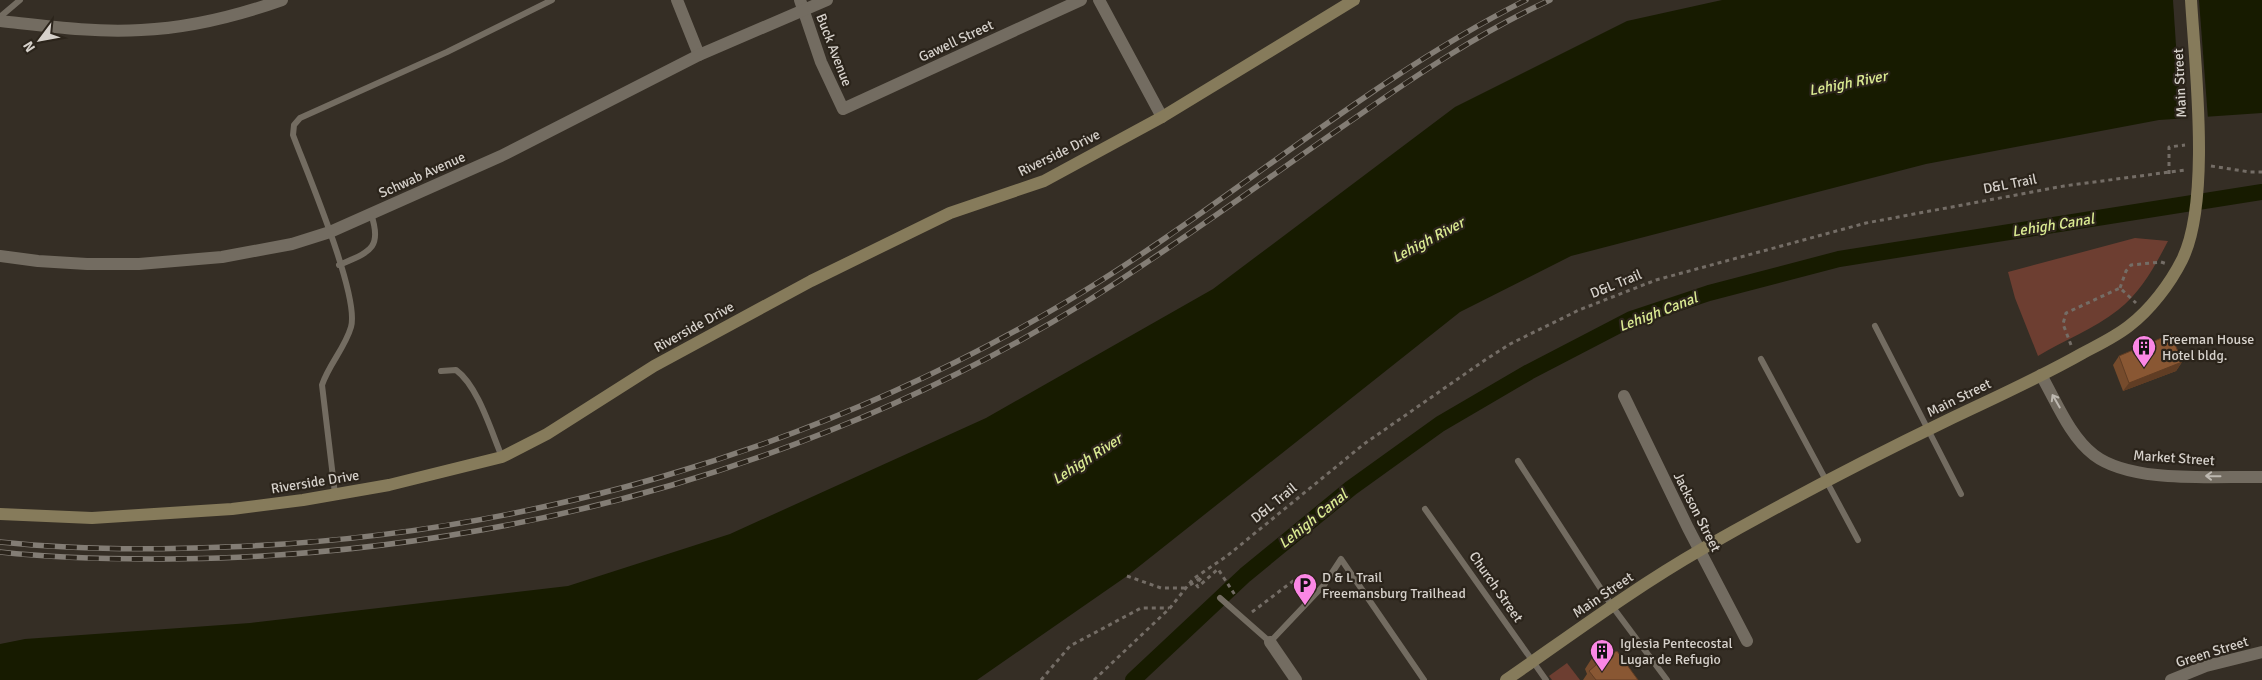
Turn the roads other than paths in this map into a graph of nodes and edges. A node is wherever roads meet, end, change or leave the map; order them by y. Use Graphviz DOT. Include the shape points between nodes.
graph roads {
  1 [pos="20,0"];
  2 [pos="282,0"];
  3 [pos="552,0"];
  4 [pos="677,0"];
  5 [pos="827,0"];
  6 [pos="1081,0"];
  7 [pos="1099,0"];
  8 [pos="1354,0"];
  9 [pos="2191,0"];
  10 [pos="802,5"];
  11 [pos="0,19"];
  12 [pos="699,55"];
  13 [pos="843,110"];
  14 [pos="1162,117"];
  15 [pos="371,214"];
  16 [pos="330,232"];
  17 [pos="0,256"];
  18 [pos="339,264"];
  19 [pos="1875,326"];
  20 [pos="1761,359"];
  21 [pos="442,371"];
  22 [pos="2042,375"];
  23 [pos="1624,396"];
  24 [pos="1928,430"];
  25 [pos="502,456"];
  26 [pos="1518,462"];
  27 [pos="2262,477"];
  28 [pos="1827,480"];
  29 [pos="335,494"];
  30 [pos="1961,494"];
  31 [pos="1425,509"];
  32 [pos="0,514"];
  33 [pos="1858,540"];
  34 [pos="1700,550"];
  35 [pos="1220,598"];
  36 [pos="1612,606"];
  37 [pos="1747,641"];
  38 [pos="1270,642"];
  39 [pos="2262,652"];
  40 [pos="1533,661"];
  41 [pos="1296,680"];
  42 [pos="1424,680"];
  43 [pos="1506,680"];
  44 [pos="1546,680"];
  45 [pos="1667,680"];
  46 [pos="2171,680"];
  1 -- 11 [label="lane"];
  2 -- 11 [label="street" via="226,18 140,30 47,26"];
  3 -- 16 [label="lane" via="297,120 293,134"];
  4 -- 12 [label="street"];
  5 -- 10 [label="street, Schwab Avenue"];
  6 -- 13 [label="street, Gawell Street"];
  7 -- 14 [label="street"];
  8 -- 14 [label="street, Riverside Drive"];
  9 -- 22 [label="street, Main Street" via="2197,192 2193,225 2180,264 2146,311 2128,327"];
  10 -- 12 [label="street, Schwab Avenue"];
  10 -- 13 [label="street, Buck Avenue" via="821,62"];
  12 -- 15 [label="street, Schwab Avenue" via="501,156"];
  14 -- 25 [label="street, Riverside Drive" via="1044,180 950,213 811,281 654,366 547,434"];
  15 -- 16 [label="street, Schwab Avenue"];
  15 -- 18 [label="lane" via="376,240 372,249"];
  16 -- 17 [label="street, Schwab Avenue" via="260,251 186,261 87,264"];
  16 -- 18 [label="lane"];
  18 -- 29 [label="lane" via="352,326 322,385"];
  19 -- 24 [label="lane"];
  20 -- 28 [label="lane"];
  21 -- 25 [label="lane" via="456,370 463,375 481,406"];
  22 -- 24 [label="street, Main Street"];
  27 -- 22 [label="street, Market Street, one-way" via="2144,474 2117,468 2085,446"];
  23 -- 34 [label="street, Jackson Street"];
  24 -- 28 [label="street, Main Street"];
  24 -- 30 [label="lane"];
  25 -- 29 [label="street, Riverside Drive" via="389,485"];
  26 -- 36 [label="lane"];
  28 -- 33 [label="lane"];
  28 -- 34 [label="street, Main Street"];
  29 -- 32 [label="street, Riverside Drive" via="232,509 92,518"];
  31 -- 40 [label="lane, Church Street"];
  34 -- 36 [label="street, Main Street"];
  34 -- 37 [label="street, Jackson Street"];
  35 -- 38 [label="lane"];
  36 -- 40 [label="street, Main Street"];
  36 -- 45 [label="lane"];
  38 -- 41 [label="street"];
  38 -- 42 [label="lane" via="1324,585 1341,559"];
  39 -- 46 [label="street, Green Street" via="2206,666"];
  40 -- 43 [label="street, Main Street"];
  40 -- 44 [label="lane, Church Street"];
}
